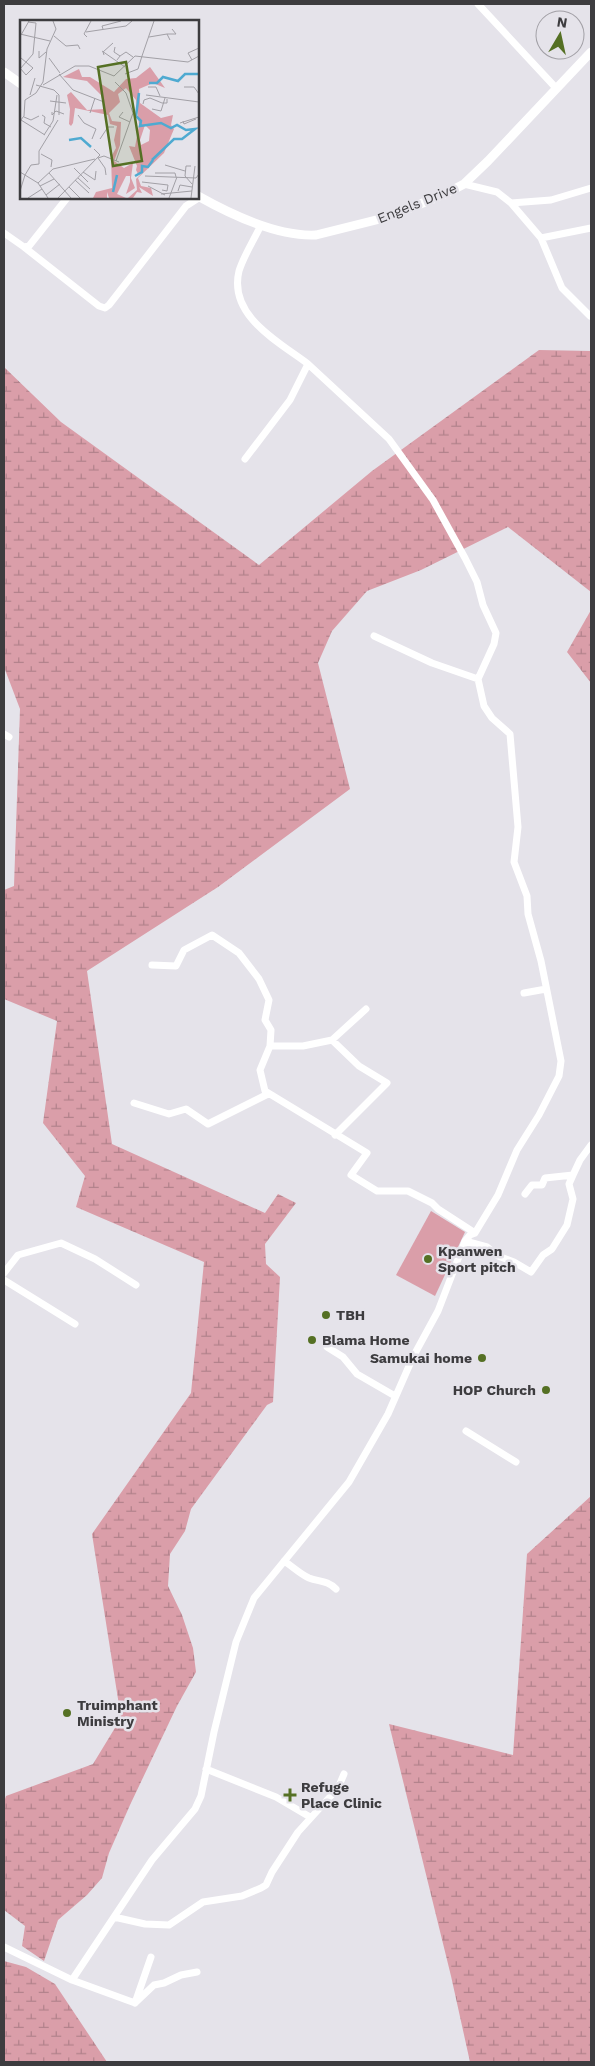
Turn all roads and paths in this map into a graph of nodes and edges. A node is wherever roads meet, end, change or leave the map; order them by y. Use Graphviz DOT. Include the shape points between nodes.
graph roads {
  1 [pos="478,4"];
  2 [pos="591,52"];
  3 [pos="4,72"];
  4 [pos="20,83"];
  5 [pos="556,88"];
  6 [pos="464,184"];
  7 [pos="591,188"];
  8 [pos="199,197"];
  9 [pos="66,199"];
  10 [pos="196,199"];
  11 [pos="511,204"];
  12 [pos="261,225"];
  13 [pos="591,228"];
  14 [pos="4,233"];
  15 [pos="541,238"];
  16 [pos="24,247"];
  17 [pos="590,316"];
  18 [pos="308,364"];
  19 [pos="246,459"];
  20 [pos="374,636"];
  21 [pos="478,679"];
  22 [pos="152,966"];
  23 [pos="546,989"];
  24 [pos="524,993"];
  25 [pos="366,1009"];
  26 [pos="332,1040"];
  27 [pos="270,1046"];
  28 [pos="268,1094"];
  29 [pos="134,1103"];
  30 [pos="335,1135"];
  31 [pos="591,1145"];
  32 [pos="573,1175"];
  33 [pos="525,1194"];
  34 [pos="475,1232"];
  35 [pos="465,1241"];
  36 [pos="4,1273"];
  37 [pos="4,1280"];
  38 [pos="136,1285"];
  39 [pos="76,1324"];
  40 [pos="327,1347"];
  41 [pos="395,1396"];
  42 [pos="466,1431"];
  43 [pos="516,1462"];
  44 [pos="284,1561"];
  45 [pos="336,1589"];
  46 [pos="206,1769"];
  47 [pos="344,1774"];
  48 [pos="310,1817"];
  49 [pos="114,1917"];
  50 [pos="4,1947"];
  51 [pos="151,1957"];
  52 [pos="197,1972"];
  53 [pos="72,1980"];
  54 [pos="135,2003"];
  1 -- 5 [label="street"];
  2 -- 5 [label="street, Engels Drive"];
  3 -- 4 [label="street"];
  5 -- 6 [label="street, Engels Drive"];
  6 -- 11 [label="street" via="497,192"];
  6 -- 12 [label="street, Engels Drive" via="388,217 316,235 304,236"];
  7 -- 11 [label="street" via="551,200"];
  8 -- 12 [label="street, Engels Drive"];
  9 -- 16 [label="street"];
  10 -- 16 [label="street" via="186,206 104,308"];
  11 -- 15 [label="street"];
  12 -- 18 [label="street" via="239,273 242,306 258,326"];
  13 -- 15 [label="street"];
  14 -- 16 [label="street"];
  15 -- 17 [label="street" via="562,288"];
  18 -- 19 [label="street" via="290,400"];
  18 -- 21 [label="street" via="390,439 433,500 466,558 496,633"];
  20 -- 21 [label="street" via="432,663"];
  21 -- 23 [label="street" via="484,706 510,734 518,827 514,862 527,896 528,914"];
  22 -- 27 [label="street" via="176,966 184,950 212,935 239,952 259,979 269,1000 265,1020 271,1030"];
  23 -- 24 [label="street"];
  23 -- 34 [label="street" via="561,1061 559,1076 516,1150 498,1195"];
  25 -- 26 [label="street"];
  26 -- 27 [label="street" via="303,1046"];
  26 -- 30 [label="street" via="359,1066 387,1083"];
  27 -- 28 [label="street" via="260,1070"];
  28 -- 29 [label="street" via="208,1124 186,1109 169,1114"];
  28 -- 30 [label="street"];
  30 -- 34 [label="street" via="366,1152 351,1175 377,1191 408,1191"];
  31 -- 32 [label="street"];
  32 -- 33 [label="street" via="546,1178 542,1185 532,1185"];
  32 -- 35 [label="street" via="569,1184 573,1199 567,1225 552,1250 543,1255 531,1272 487,1247"];
  34 -- 35 [label="street"];
  35 -- 41 [label="street" via="438,1311"];
  36 -- 38 [label="street" via="18,1255 61,1244 95,1259"];
  37 -- 39 [label="street"];
  40 -- 41 [label="street" via="343,1358 357,1374"];
  41 -- 44 [label="street" via="349,1482"];
  42 -- 43 [label="street"];
  44 -- 45 [label="street" via="308,1578 323,1580"];
  44 -- 46 [label="street" via="254,1598 236,1642"];
  46 -- 48 [label="street" via="276,1797"];
  46 -- 49 [label="street" via="195,1809 152,1860"];
  47 -- 48 [label="street" via="335,1792"];
  48 -- 49 [label="street" via="261,1888 242,1896 203,1902 169,1925"];
  49 -- 53 [label="street"];
  50 -- 53 [label="street"];
  51 -- 54 [label="street"];
  52 -- 54 [label="street" via="154,1985"];
  53 -- 54 [label="street"];
}
